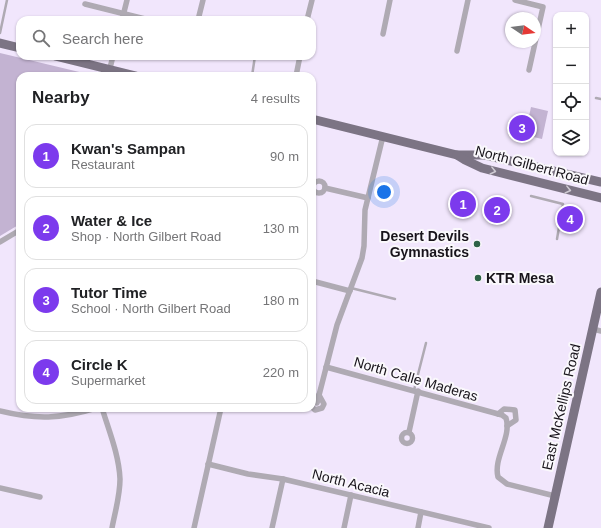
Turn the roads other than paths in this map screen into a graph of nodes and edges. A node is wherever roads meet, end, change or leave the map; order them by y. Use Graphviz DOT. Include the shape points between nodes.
graph roads {
  1 [pos="8,0"];
  2 [pos="126,0"];
  3 [pos="203,0"];
  4 [pos="312,0"];
  5 [pos="390,0"];
  6 [pos="468,0"];
  7 [pos="514,0"];
  8 [pos="85,4"];
  9 [pos="123,14"];
  10 [pos="132,16"];
  11 [pos="199,16"];
  12 [pos="309,16"];
  13 [pos="0,33"];
  14 [pos="383,34"];
  15 [pos="0,43"];
  16 [pos="16,47"];
  17 [pos="457,51"];
  18 [pos="67,60"];
  19 [pos="112,60"];
  20 [pos="254,60"];
  21 [pos="299,60"];
  22 [pos="529,70"];
  23 [pos="106,72"];
  24 [pos="109,72"];
  25 [pos="253,72"];
  26 [pos="297,72"];
  27 [pos="596,98"];
  28 [pos="601,99"];
  29 [pos="316,120"];
  30 [pos="383,136"];
  31 [pos="457,155"];
  32 [pos="601,182"];
  33 [pos="325,188"];
  34 [pos="531,196"];
  35 [pos="368,198"];
  36 [pos="601,198"];
  37 [pos="16,232"];
  38 [pos="557,238"];
  39 [pos="0,242"];
  40 [pos="316,282"];
  41 [pos="350,289"];
  42 [pos="601,292"];
  43 [pos="395,299"];
  44 [pos="597,330"];
  45 [pos="426,343"];
  46 [pos="326,367"];
  47 [pos="416,391"];
  48 [pos="319,395"];
  49 [pos="316,403"];
  50 [pos="316,410"];
  51 [pos="0,411"];
  52 [pos="83,412"];
  53 [pos="103,412"];
  54 [pos="220,412"];
  55 [pos="498,414"];
  56 [pos="507,426"];
  57 [pos="409,432"];
  58 [pos="208,464"];
  59 [pos="283,479"];
  60 [pos="0,488"];
  61 [pos="352,495"];
  62 [pos="555,496"];
  63 [pos="40,497"];
  64 [pos="421,512"];
  65 [pos="112,528"];
  66 [pos="194,528"];
  67 [pos="272,528"];
  68 [pos="344,528"];
  69 [pos="418,528"];
  70 [pos="488,528"];
  71 [pos="548,528"];
  1 -- 13 [label="lane"];
  2 -- 9 [label="street"];
  3 -- 11 [label="street"];
  4 -- 12 [label="street"];
  5 -- 14 [label="street"];
  6 -- 17 [label="street"];
  7 -- 22 [label="street" via="543,7"];
  8 -- 9 [label="street"];
  9 -- 10 [label="street"];
  15 -- 16 [label="main road"];
  18 -- 23 [label="main road"];
  19 -- 24 [label="street"];
  20 -- 25 [label="lane"];
  21 -- 26 [label="street"];
  27 -- 28 [label="lane"];
  29 -- 30 [label="main road, North Gilbert Road"];
  30 -- 31 [label="main road, North Gilbert Road"];
  30 -- 35 [label="street"];
  31 -- 32 [label="main road, North Gilbert Road" via="485,155"];
  31 -- 36 [label="main road, North Gilbert Road, one-way" via="482,168"];
  33 -- 35 [label="street"];
  34 -- 38 [label="lane" via="563,204"];
  35 -- 41 [label="street" via="363,252"];
  37 -- 39 [label="street"];
  40 -- 41 [label="street"];
  41 -- 43 [label="lane"];
  41 -- 46 [label="street"];
  42 -- 44 [label="main road, East McKellips Road"];
  44 -- 62 [label="main road, East McKellips Road"];
  45 -- 47 [label="lane"];
  46 -- 47 [label="street, North Calle Maderas"];
  46 -- 48 [label="street"];
  47 -- 55 [label="street, North Calle Maderas"];
  47 -- 57 [label="street"];
  48 -- 49 [label="street"];
  48 -- 50 [label="street" via="324,404 322,408"];
  51 -- 52 [label="street" via="51,418"];
  53 -- 65 [label="street" via="119,471 118,496"];
  54 -- 58 [label="street"];
  55 -- 56 [label="street" via="506,418"];
  55 -- 56 [label="street, North Calle Maderas" via="504,409 515,410 516,420"];
  56 -- 62 [label="street, North Calle Maderas" via="497,468 498,477 507,484"];
  58 -- 59 [label="street, North Acacia"];
  58 -- 66 [label="street"];
  59 -- 61 [label="street, North Acacia"];
  59 -- 67 [label="street"];
  60 -- 63 [label="street"];
  61 -- 64 [label="street, North Acacia"];
  61 -- 68 [label="street"];
  62 -- 71 [label="main road, East McKellips Road"];
  64 -- 69 [label="street"];
  64 -- 70 [label="street, North Acacia"];
}
